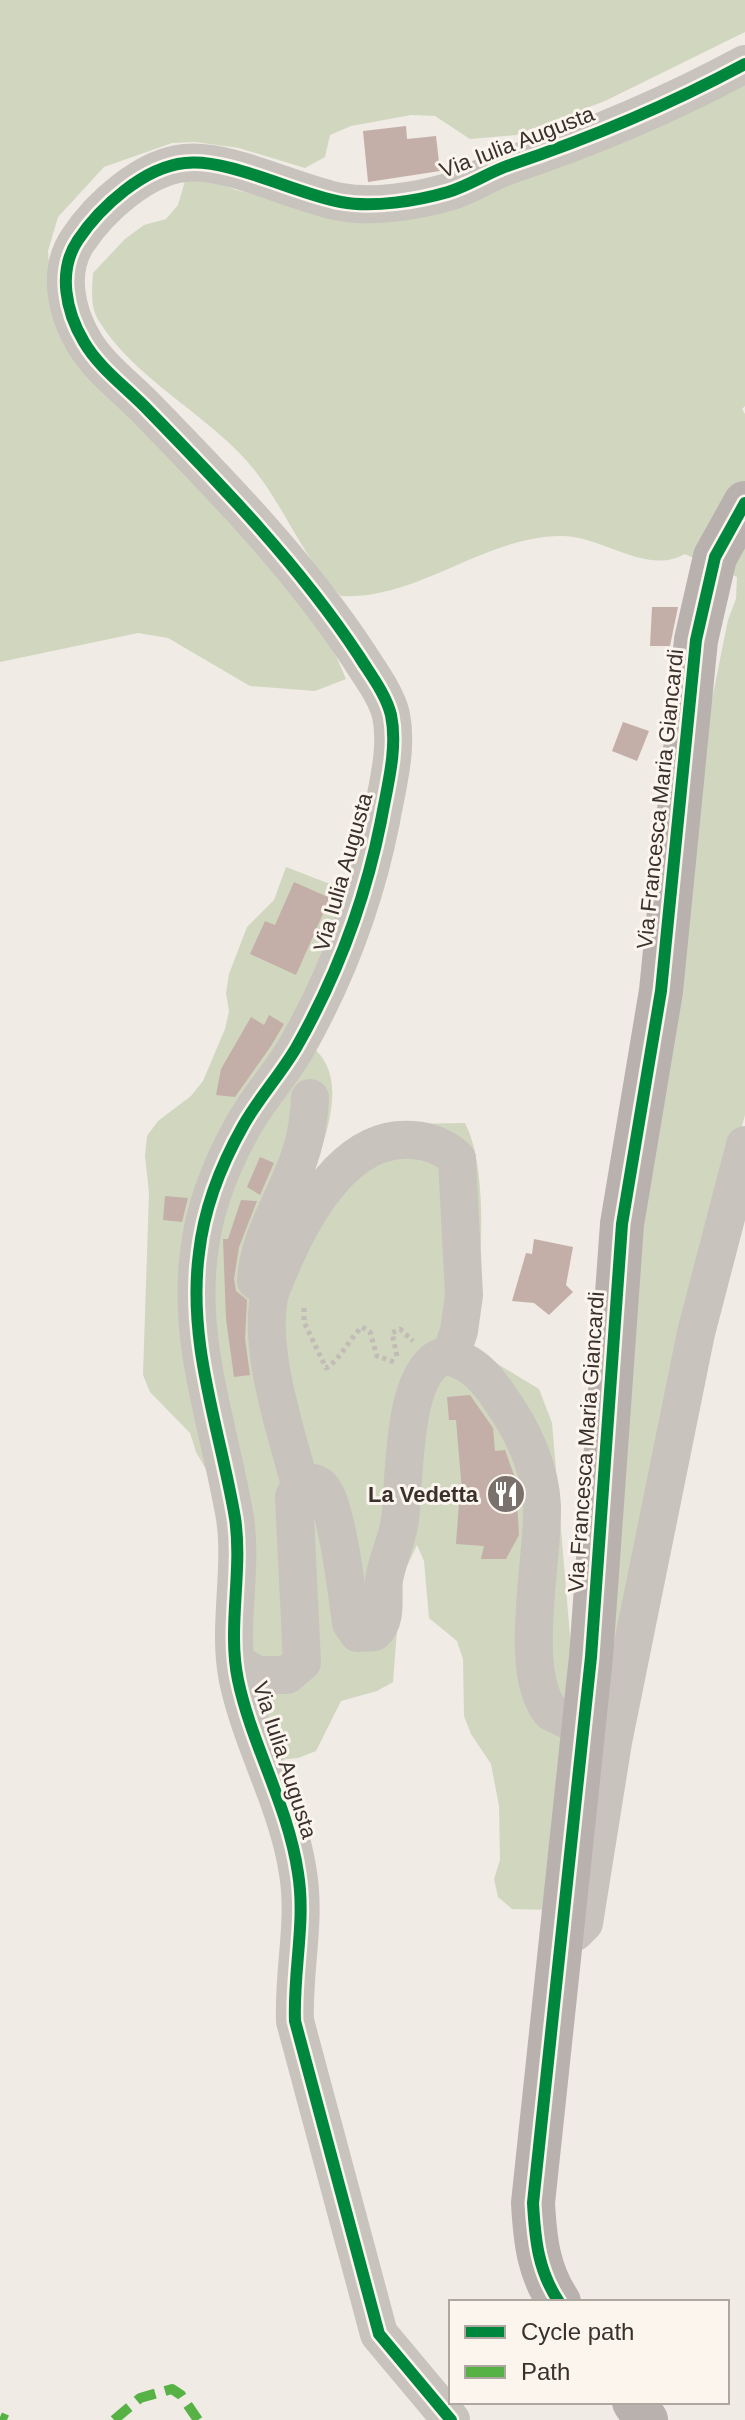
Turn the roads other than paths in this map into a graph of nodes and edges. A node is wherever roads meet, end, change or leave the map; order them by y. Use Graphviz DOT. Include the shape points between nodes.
graph roads {
  1 [pos="745,64"];
  2 [pos="745,503"];
  3 [pos="310,1098"];
  4 [pos="745,1145"];
  5 [pos="267,1305"];
  6 [pos="452,1350"];
  7 [pos="300,1484"];
  8 [pos="237,1663"];
  9 [pos="584,1728"];
  10 [pos="568,1933"];
  11 [pos="558,2300"];
  12 [pos="451,2420"];
  1 -- 8 [label="street, Via Iulia Augusta" via="605,131 450,191 345,204 239,172 192,161 175,164 130,187 101,212 68,258 67,302 89,350 297,572 344,634 390,710 389,780 351,930 293,1053 239,1135 214,1188 199,1247 198,1340 237,1529"];
  2 -- 9 [label="main road, Via Francesca Maria Giancardi" via="715,557 696,640 661,991 622,1224"];
  3 -- 5 [label="street" via="309,1121 293,1174 257,1266 256,1284"];
  4 -- 10 [label="street" via="696,1333 613,1742 584,1923"];
  5 -- 6 [label="street" via="297,1232 335,1176 384,1142 423,1141 450,1152 460,1175 464,1295"];
  5 -- 7 [label="street" via="270,1355"];
  6 -- 7 [label="street" via="435,1359 418,1380 399,1523 384,1581 380,1624 374,1632 358,1633 351,1623 323,1490"];
  6 -- 9 [label="street" via="486,1378 531,1450 542,1504 533,1621 539,1680 551,1712"];
  7 -- 8 [label="street" via="294,1497 302,1662 287,1675 257,1675"];
  8 -- 12 [label="street, Via Iulia Augusta" via="240,1686 289,1823 302,1902 295,2021 379,2334"];
  9 -- 10 [label="main road, Via Francesca Maria Giancardi"];
  10 -- 11 [label="main road, Via Francesca Maria Giancardi" via="533,2203 541,2267"];
}
